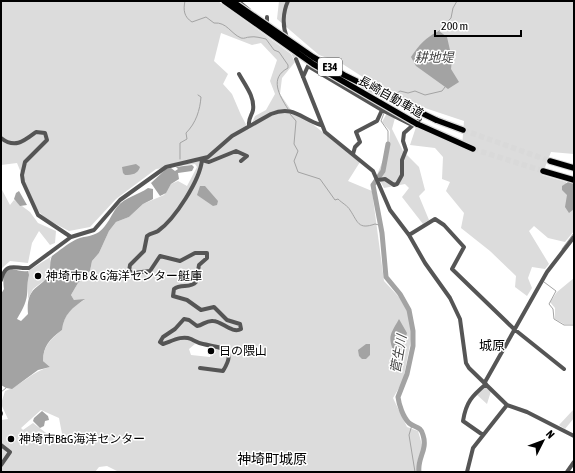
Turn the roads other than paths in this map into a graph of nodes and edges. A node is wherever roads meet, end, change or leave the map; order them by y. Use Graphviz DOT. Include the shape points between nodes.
graph roads {
  1 [pos="224,1"];
  2 [pos="232,1"];
  3 [pos="238,1"];
  4 [pos="288,1"];
  5 [pos="267,17"];
  6 [pos="267,23"];
  7 [pos="296,59"];
  8 [pos="239,74"];
  9 [pos="303,77"];
  10 [pos="384,111"];
  11 [pos="420,119"];
  12 [pos="249,125"];
  13 [pos="321,125"];
  14 [pos="414,125"];
  15 [pos="463,130"];
  16 [pos="1,138"];
  17 [pos="473,149"];
  18 [pos="353,154"];
  19 [pos="202,160"];
  20 [pos="550,160"];
  21 [pos="241,161"];
  22 [pos="574,168"];
  23 [pos="542,171"];
  24 [pos="378,180"];
  25 [pos="571,180"];
  26 [pos="409,235"];
  27 [pos="71,237"];
  28 [pos="574,237"];
  29 [pos="1,280"];
  30 [pos="514,330"];
  31 [pos="200,368"];
  32 [pos="564,369"];
  33 [pos="486,383"];
  34 [pos="507,405"];
  35 [pos="483,435"];
  36 [pos="574,436"];
  37 [pos="1,445"];
  38 [pos="574,462"];
  39 [pos="1,465"];
  40 [pos="467,472"];
  41 [pos="568,472"];
  1 -- 14 [label="highway, 長崎自動車道 / E34, bridge" via="313,64"];
  2 -- 15 [label="highway, 長崎自動車道 / E34, bridge" via="313,57 344,75 436,120"];
  3 -- 6 [label="street"];
  4 -- 6 [label="street" via="284,21 287,36"];
  5 -- 6 [label="street"];
  7 -- 9 [label="street"];
  8 -- 12 [label="street" via="254,100"];
  9 -- 10 [label="street" via="308,66"];
  9 -- 13 [label="street"];
  10 -- 14 [label="street"];
  10 -- 18 [label="street" via="377,121 356,132 360,142"];
  11 -- 14 [label="street"];
  12 -- 13 [label="street" via="271,114 288,111"];
  12 -- 19 [label="street"];
  13 -- 18 [label="street" via="325,132"];
  14 -- 17 [label="highway, 長崎自動車道 / E34"];
  14 -- 24 [label="street" via="406,130 403,137 406,150 397,184 394,185 385,179"];
  16 -- 27 [label="street" via="14,144 22,142 36,132 45,133 47,140 30,155 23,167 23,182 38,215"];
  18 -- 24 [label="street"];
  19 -- 21 [label="street" via="209,162 236,151 247,156"];
  19 -- 27 [label="street" via="166,167 120,200 94,230"];
  19 -- 31 [label="street" via="196,178 174,216 159,231 147,236 144,251 129,268 133,273 145,272 153,268 160,256 180,262 196,253 208,253 207,258 197,269 196,282 191,286 178,286 172,293 173,296 187,300 201,310 217,308 227,320 240,324 241,330 234,331 214,321 197,326 189,320 184,320 160,342 164,344 189,338 201,344 227,350 229,362 223,371"];
  20 -- 22 [label="highway"];
  23 -- 25 [label="highway"];
  24 -- 26 [label="street" via="390,210"];
  26 -- 30 [label="street" via="435,219 444,225 464,247 452,269"];
  26 -- 33 [label="street" via="425,264 456,309 460,319 466,363"];
  27 -- 29 [label="street" via="36,265 29,268 7,268"];
  28 -- 30 [label="street" via="547,272"];
  30 -- 32 [label="street"];
  30 -- 33 [label="street"];
  33 -- 34 [label="street"];
  33 -- 35 [label="street" via="471,396 463,421"];
  34 -- 35 [label="street"];
  34 -- 36 [label="street" via="527,412"];
  35 -- 40 [label="street" via="470,455"];
  37 -- 39 [label="street" via="10,452"];
  38 -- 41 [label="street"];
}
